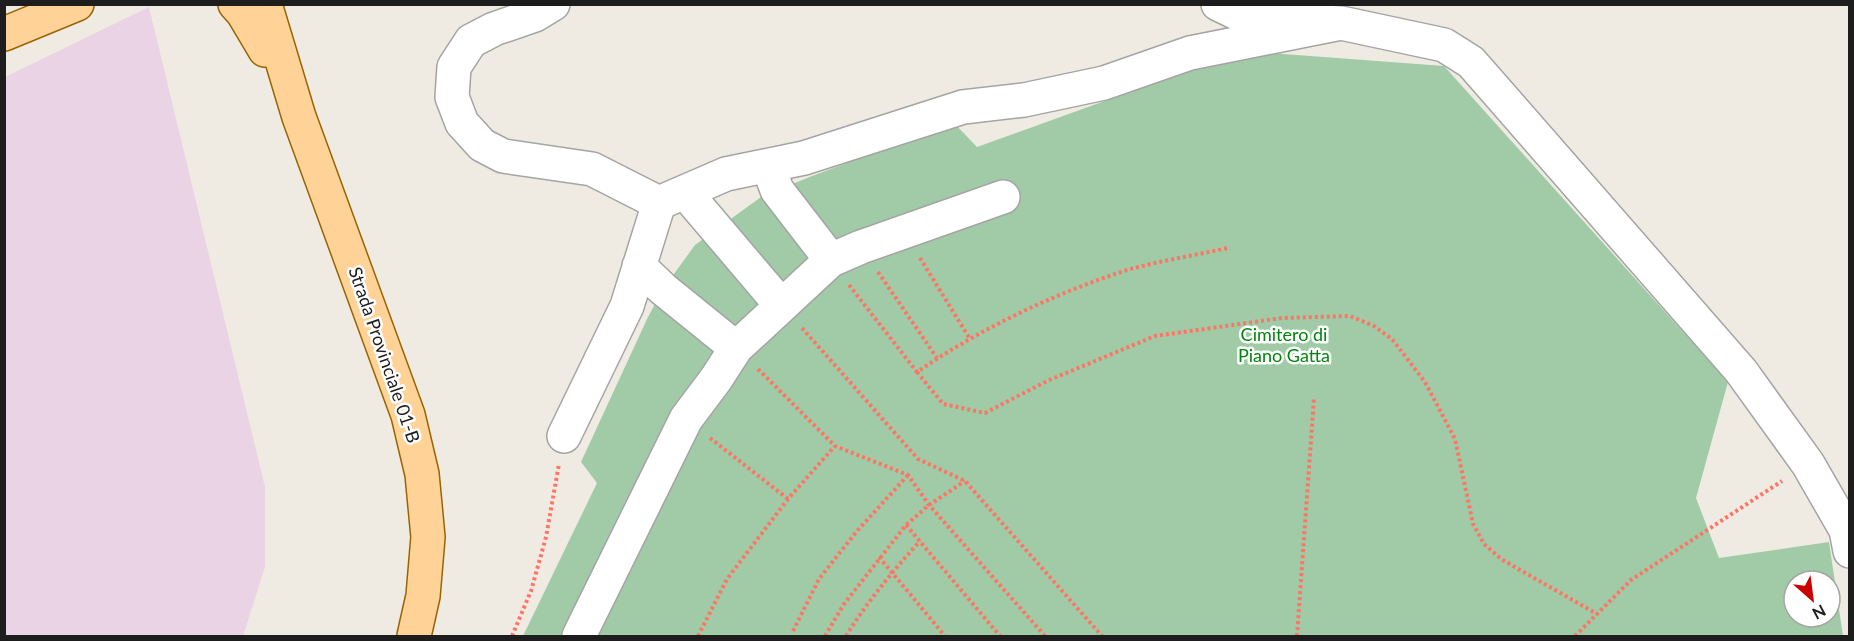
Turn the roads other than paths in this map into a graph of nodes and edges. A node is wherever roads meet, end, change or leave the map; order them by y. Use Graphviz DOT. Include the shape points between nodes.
graph roads {
  1 [pos="45,4"];
  2 [pos="77,4"];
  3 [pos="235,4"];
  4 [pos="265,4"];
  5 [pos="553,4"];
  6 [pos="1218,4"];
  7 [pos="1341,23"];
  8 [pos="4,32"];
  9 [pos="299,117"];
  10 [pos="768,166"];
  11 [pos="1003,197"];
  12 [pos="672,198"];
  13 [pos="831,260"];
  14 [pos="639,266"];
  15 [pos="782,305"];
  16 [pos="736,348"];
  17 [pos="564,436"];
  18 [pos="1850,550"];
  19 [pos="414,636"];
  20 [pos="579,636"];
  1 -- 8 [label="main road"];
  2 -- 8 [label="main road"];
  3 -- 9 [label="main road" via="255,30"];
  4 -- 9 [label="main road"];
  5 -- 12 [label="street" via="471,41 454,66 452,98 462,123 482,144 503,156 592,169"];
  6 -- 7 [label="street" via="1247,18"];
  7 -- 10 [label="street" via="1190,53 1104,83 1024,100 963,107"];
  7 -- 18 [label="street" via="1444,45 1471,62 1742,371 1808,464 1846,530"];
  9 -- 19 [label="main road, Strada Provinciale 01-B" via="408,415 422,474 428,537 423,596"];
  10 -- 12 [label="street" via="726,174"];
  10 -- 13 [label="street" via="777,190"];
  11 -- 13 [label="street"];
  12 -- 14 [label="street"];
  12 -- 15 [label="street"];
  13 -- 15 [label="street"];
  14 -- 16 [label="street"];
  14 -- 17 [label="street" via="627,306"];
  15 -- 16 [label="street"];
  16 -- 20 [label="street" via="686,418"];
}
